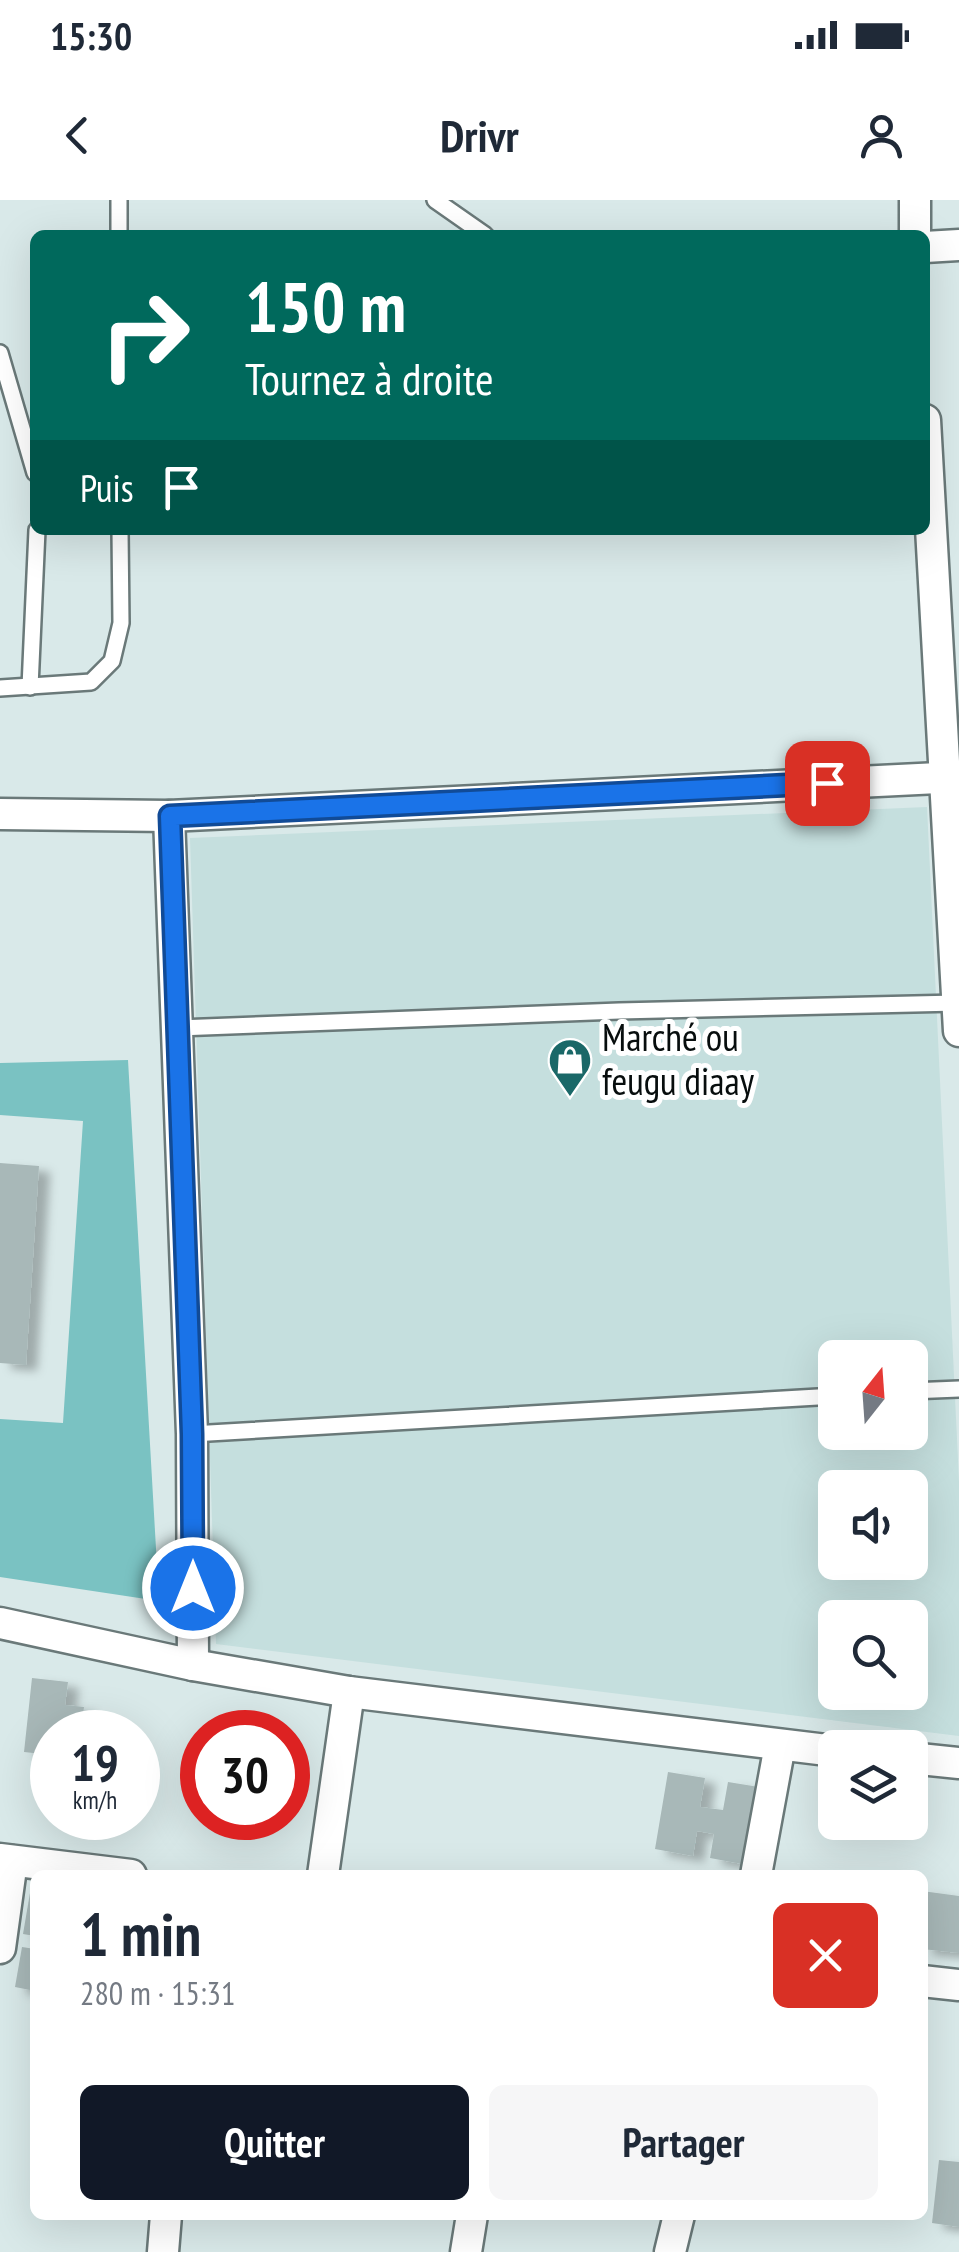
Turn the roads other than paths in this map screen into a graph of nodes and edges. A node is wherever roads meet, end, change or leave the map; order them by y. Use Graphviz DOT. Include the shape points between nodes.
graph roads {
  1 [pos="119,200"];
  2 [pos="435,200"];
  3 [pos="915,200"];
  4 [pos="119,230"];
  5 [pos="478,230"];
  6 [pos="916,230"];
  7 [pos="959,245"];
  8 [pos="930,246"];
  9 [pos="0,353"];
  10 [pos="30,455"];
  11 [pos="930,489"];
  12 [pos="37,535"];
  13 [pos="120,535"];
  14 [pos="30,687"];
  15 [pos="0,688"];
  16 [pos="951,777"];
  17 [pos="0,814"];
  18 [pos="170,816"];
  19 [pos="958,1017"];
  20 [pos="178,1028"];
  21 [pos="959,1388"];
  22 [pos="928,1391"];
  23 [pos="818,1397"];
  24 [pos="192,1434"];
  25 [pos="0,1623"];
  26 [pos="193,1665"];
  27 [pos="350,1692"];
  28 [pos="780,1745"];
  29 [pos="818,1748"];
  30 [pos="928,1760"];
  31 [pos="959,1763"];
  32 [pos="6,1860"];
  33 [pos="89,1870"];
  34 [pos="324,1870"];
  35 [pos="757,1870"];
  36 [pos="0,1948"];
  37 [pos="928,1982"];
  38 [pos="959,1986"];
  39 [pos="166,2220"];
  40 [pos="471,2220"];
  41 [pos="677,2220"];
  42 [pos="163,2252"];
  43 [pos="466,2252"];
  44 [pos="670,2252"];
  1 -- 4 [label="lane"];
  2 -- 5 [label="lane"];
  3 -- 6 [label="street"];
  7 -- 8 [label="street"];
  9 -- 10 [label="lane"];
  11 -- 16 [label="street"];
  12 -- 14 [label="lane"];
  13 -- 14 [label="lane" via="121,623 112,660 91,682"];
  14 -- 15 [label="lane"];
  16 -- 18 [label="street"];
  16 -- 19 [label="street"];
  17 -- 18 [label="street"];
  18 -- 20 [label="street"];
  19 -- 20 [label="lane" via="620,1011"];
  20 -- 24 [label="street"];
  21 -- 22 [label="lane"];
  23 -- 24 [label="lane"];
  24 -- 26 [label="street"];
  25 -- 26 [label="street"];
  26 -- 27 [label="street"];
  27 -- 28 [label="street"];
  27 -- 34 [label="street"];
  28 -- 29 [label="street"];
  28 -- 35 [label="street"];
  30 -- 31 [label="street"];
  32 -- 33 [label="street"];
  32 -- 36 [label="street"];
  37 -- 38 [label="street"];
  39 -- 42 [label="street"];
  40 -- 43 [label="street"];
  41 -- 44 [label="street"];
}
